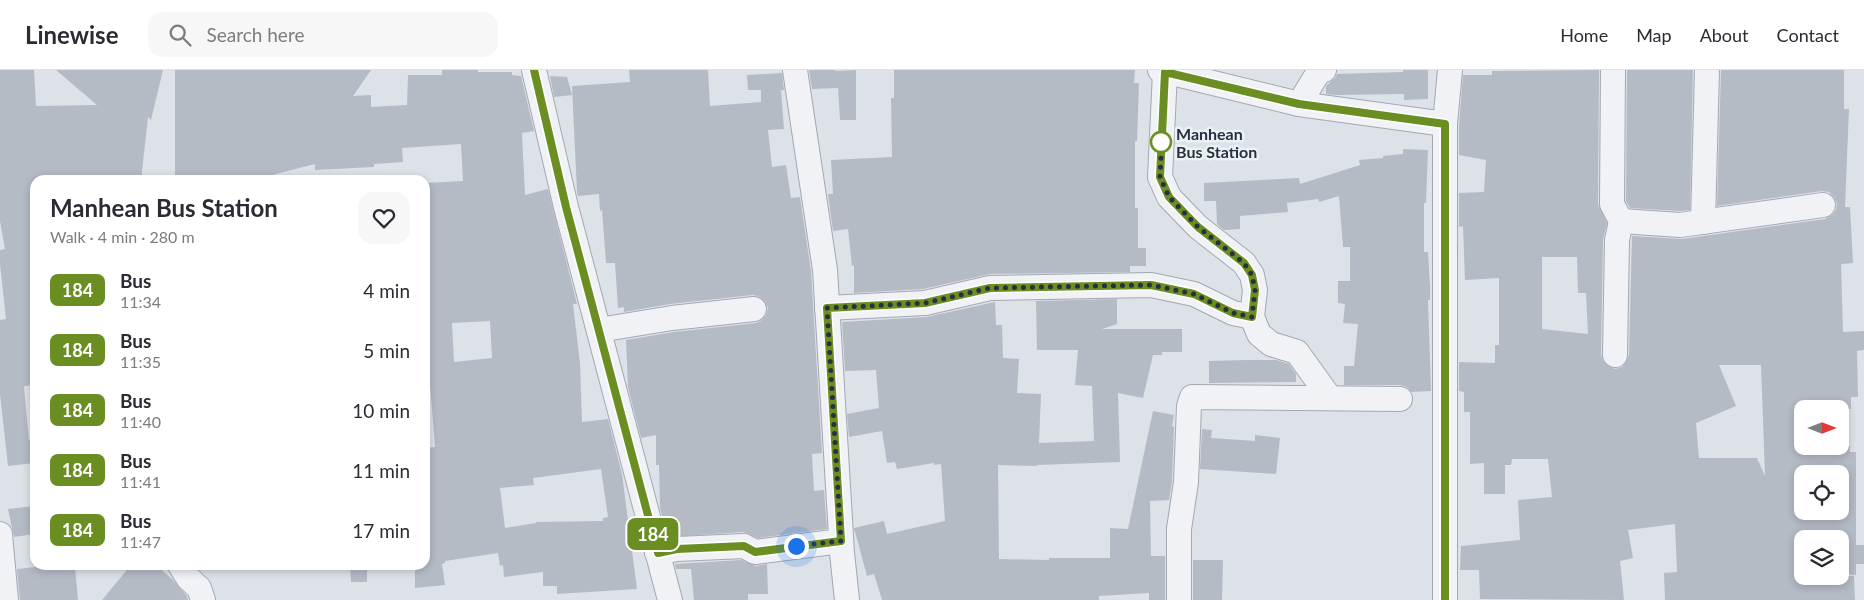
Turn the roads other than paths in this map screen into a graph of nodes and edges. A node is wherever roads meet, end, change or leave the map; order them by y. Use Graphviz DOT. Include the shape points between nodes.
graph roads {
  1 [pos="534,70"];
  2 [pos="795,70"];
  3 [pos="1324,70"];
  4 [pos="1450,70"];
  5 [pos="1613,70"];
  6 [pos="1707,70"];
  7 [pos="1163,71"];
  8 [pos="1299,104"];
  9 [pos="1445,124"];
  10 [pos="1823,205"];
  11 [pos="1621,221"];
  12 [pos="1703,222"];
  13 [pos="827,308"];
  14 [pos="754,310"];
  15 [pos="1252,317"];
  16 [pos="599,330"];
  17 [pos="1615,355"];
  18 [pos="1330,398"];
  19 [pos="1400,398"];
  20 [pos="0,534"];
  21 [pos="841,541"];
  22 [pos="658,553"];
  23 [pos="183,570"];
  24 [pos="6,600"];
  25 [pos="203,600"];
  26 [pos="670,600"];
  27 [pos="847,600"];
  28 [pos="1179,600"];
  29 [pos="1445,600"];
  1 -- 16 [label="street"];
  2 -- 13 [label="street" via="825,270"];
  3 -- 8 [label="street" via="1318,73"];
  4 -- 9 [label="street"];
  5 -- 11 [label="street" via="1612,204"];
  6 -- 12 [label="street"];
  7 -- 8 [label="street"];
  7 -- 15 [label="street" via="1160,177 1169,197 1198,227 1244,263 1252,275 1255,290"];
  8 -- 9 [label="street"];
  9 -- 29 [label="street"];
  10 -- 12 [label="street"];
  11 -- 12 [label="street" via="1680,225"];
  11 -- 17 [label="street"];
  13 -- 15 [label="street" via="925,303 990,288 1151,285 1194,294 1233,313"];
  13 -- 21 [label="street"];
  14 -- 16 [label="street"];
  15 -- 18 [label="street" via="1259,334 1271,344 1297,352"];
  16 -- 22 [label="street"];
  18 -- 19 [label="street"];
  18 -- 28 [label="street" via="1192,397 1188,406 1186,482 1179,528"];
  20 -- 24 [label="street"];
  21 -- 22 [label="street" via="755,552 744,546"];
  21 -- 27 [label="street"];
  22 -- 26 [label="street"];
  23 -- 25 [label="street" via="199,588"];
}
